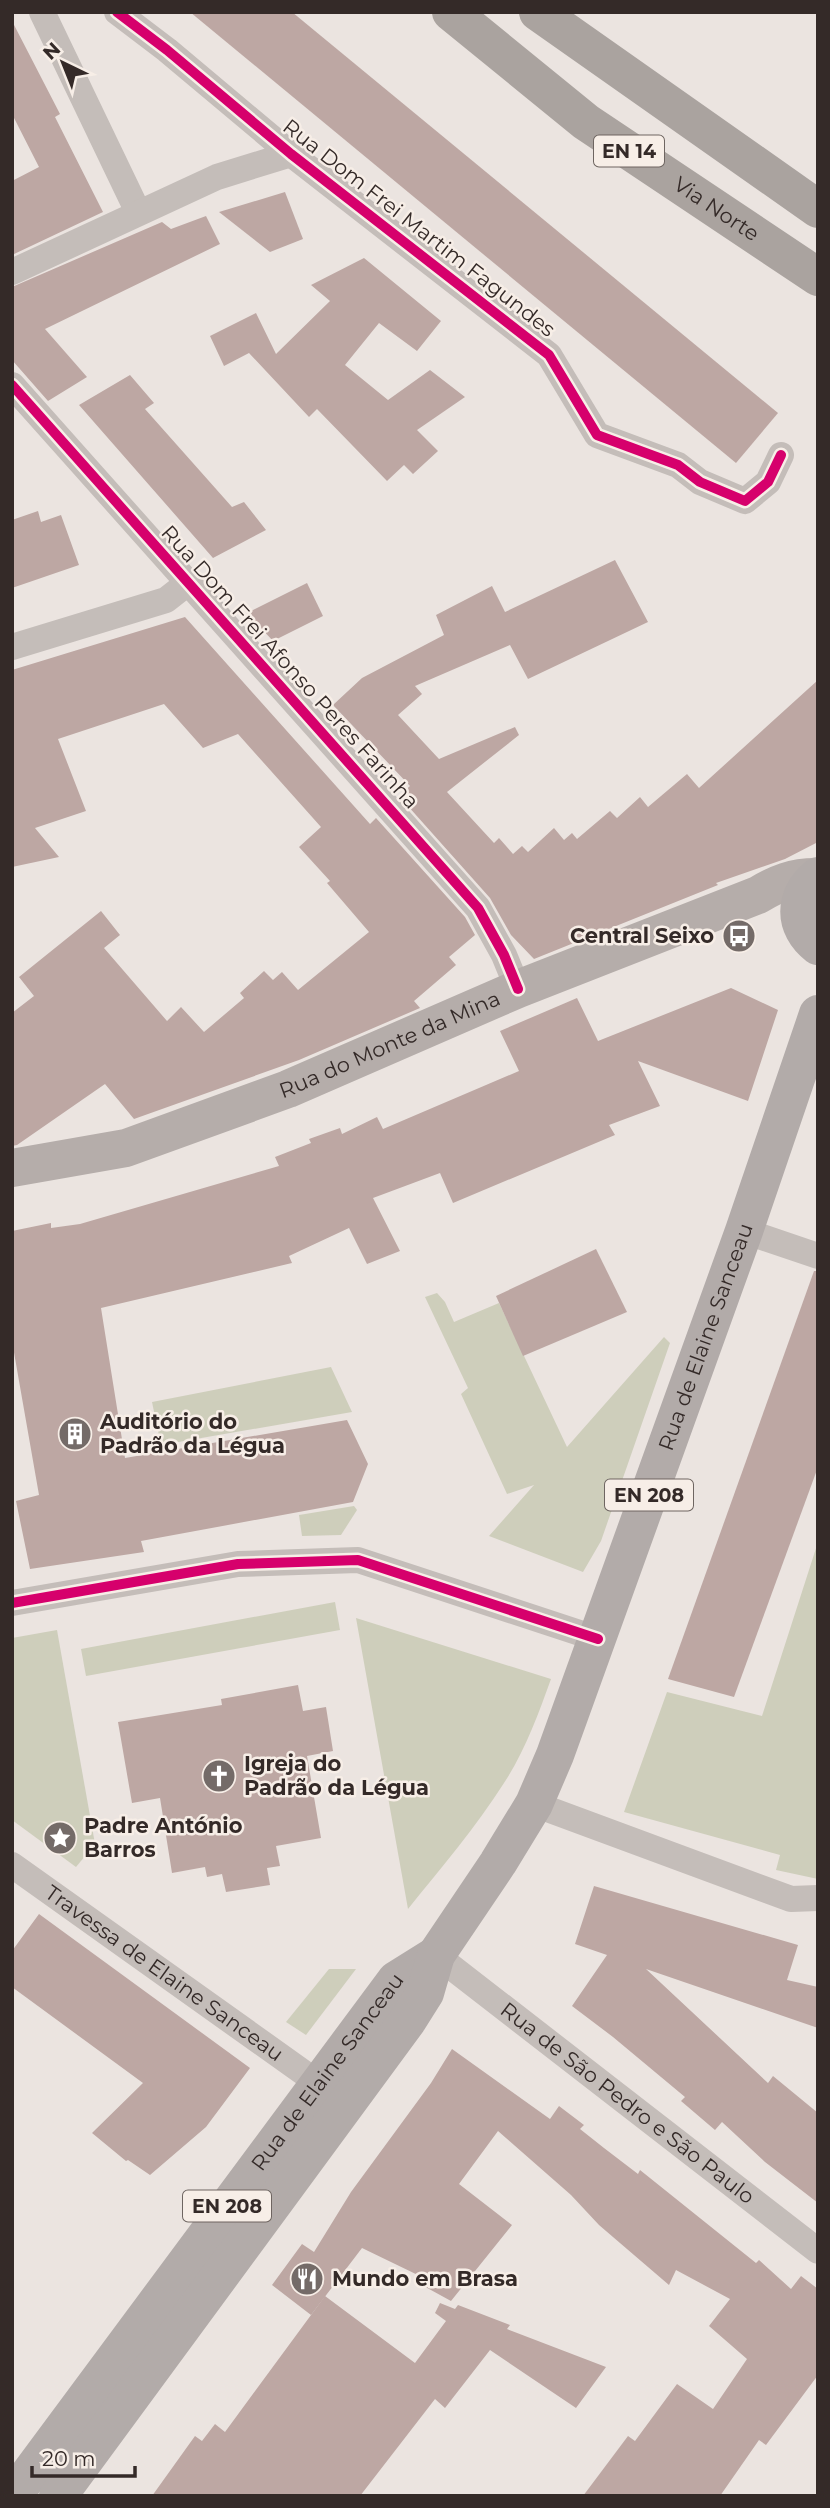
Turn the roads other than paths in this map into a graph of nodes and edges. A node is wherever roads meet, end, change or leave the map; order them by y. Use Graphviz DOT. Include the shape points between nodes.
graph roads {
  1 [pos="42,12"];
  2 [pos="117,12"];
  3 [pos="451,12"];
  4 [pos="538,12"];
  5 [pos="291,154"];
  6 [pos="818,209"];
  7 [pos="138,212"];
  8 [pos="12,272"];
  9 [pos="818,277"];
  10 [pos="12,385"];
  11 [pos="781,455"];
  12 [pos="189,582"];
  13 [pos="12,647"];
  14 [pos="817,876"];
  15 [pos="758,895"];
  16 [pos="812,942"];
  17 [pos="518,989"];
  18 [pos="818,1014"];
  19 [pos="12,1168"];
  20 [pos="744,1231"];
  21 [pos="818,1256"];
  22 [pos="12,1603"];
  23 [pos="598,1639"];
  24 [pos="534,1804"];
  25 [pos="12,1865"];
  26 [pos="818,1898"];
  27 [pos="436,1955"];
  28 [pos="318,2083"];
  29 [pos="818,2251"];
  30 [pos="40,2485"];
  1 -- 7 [label="street"];
  2 -- 5 [label="street, Rua Dom Frei Martim Fagundes"];
  3 -- 9 [label="highway, Via Norte / EN 14" via="586,122"];
  4 -- 6 [label="highway, EN 14"];
  5 -- 7 [label="street, Rua Dom Frei Martim Fagundes" via="217,177"];
  5 -- 11 [label="street, Rua Dom Frei Martim Fagundes" via="549,355 597,435 678,465 700,482 745,501 768,482"];
  7 -- 8 [label="street, Rua Dom Frei Martim Fagundes"];
  10 -- 12 [label="street, Rua Dom Frei Afonso Peres Farinha"];
  12 -- 13 [label="street" via="166,600"];
  12 -- 17 [label="street, Rua Dom Frei Afonso Peres Farinha" via="478,908"];
  14 -- 15 [label="main road, Rua do Monte da Mina" via="796,877"];
  14 -- 16 [label="main road" via="800,899 798,913"];
  15 -- 16 [label="main road" via="775,905"];
  15 -- 17 [label="main road, Rua do Monte da Mina"];
  17 -- 19 [label="main road, Rua do Monte da Mina" via="288,1089 126,1149"];
  18 -- 20 [label="main road, Rua de Elaine Sanceau / EN 208"];
  20 -- 21 [label="street"];
  20 -- 23 [label="main road, Rua de Elaine Sanceau / EN 208"];
  22 -- 23 [label="street" via="238,1564 358,1560"];
  23 -- 24 [label="main road, Rua de Elaine Sanceau / EN 208"];
  24 -- 26 [label="street" via="791,1899"];
  24 -- 27 [label="main road, Rua de Elaine Sanceau / EN 208"];
  25 -- 28 [label="street, Travessa de Elaine Sanceau"];
  27 -- 28 [label="main road, Rua de Elaine Sanceau / EN 208" via="396,1980"];
  27 -- 29 [label="street, Rua de São Pedro e São Paulo"];
  27 -- 30 [label="main road, Rua de Elaine Sanceau / EN 208" via="425,1993 408,2020"];
  28 -- 30 [label="main road, Rua de Elaine Sanceau / EN 208"];
}
